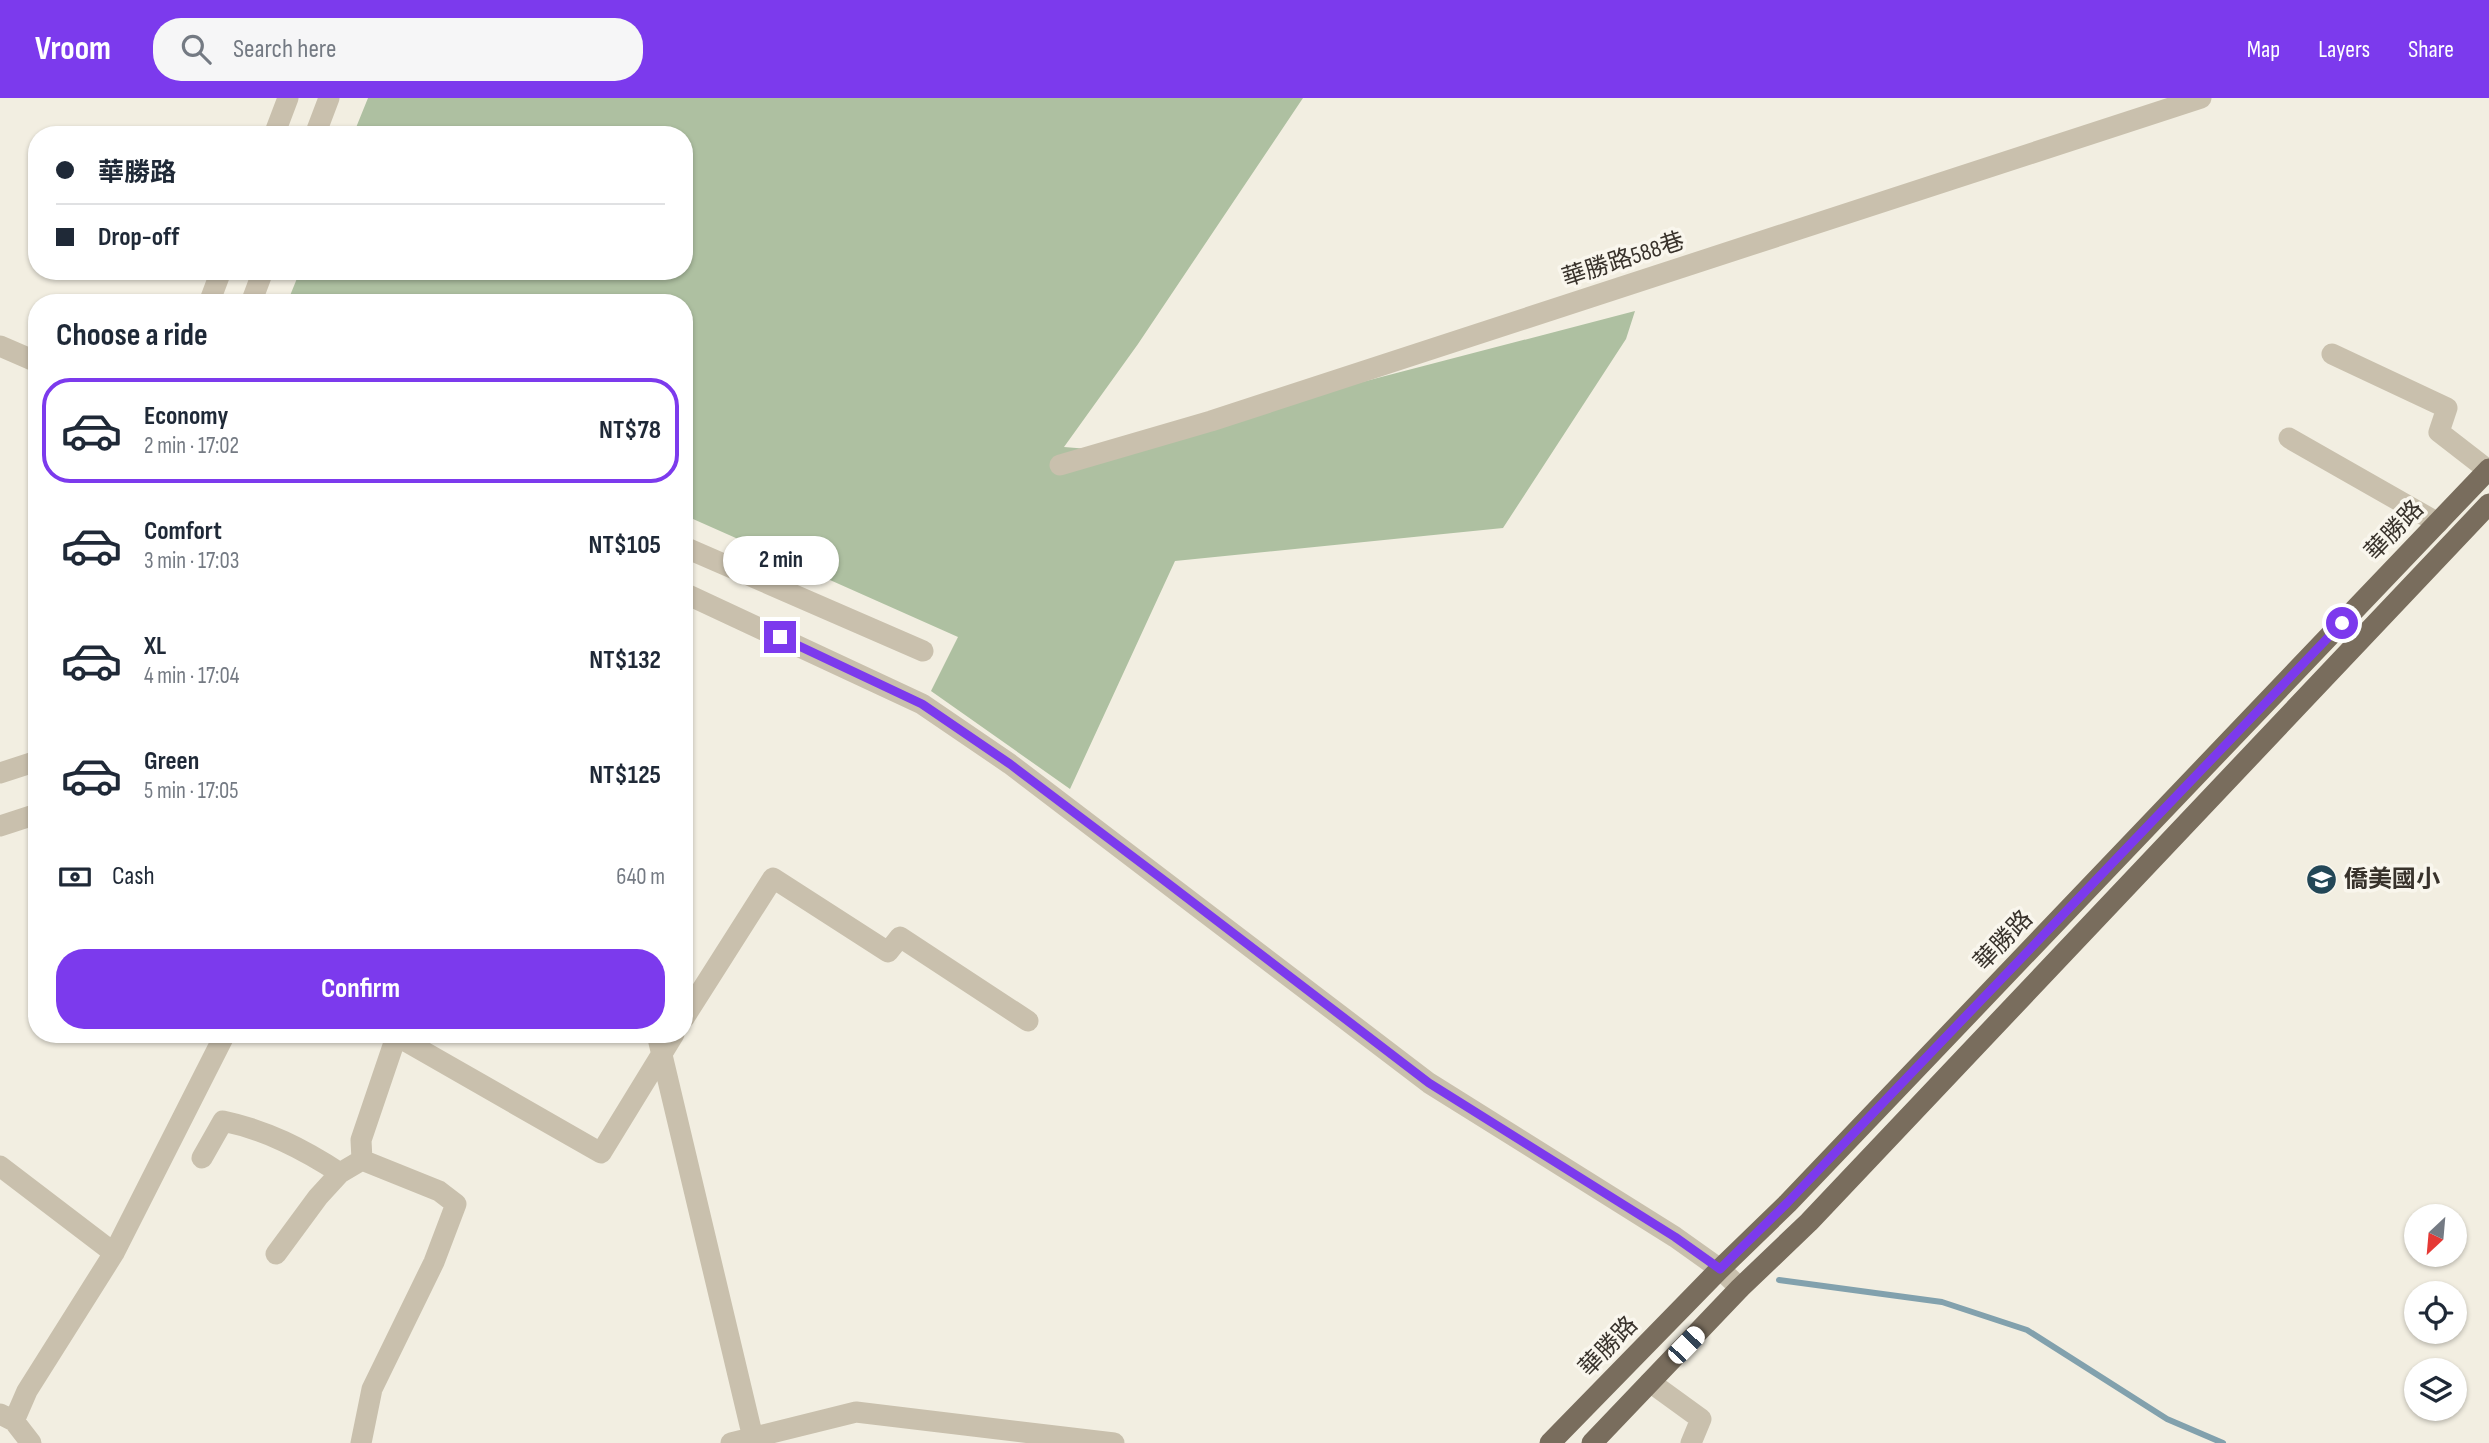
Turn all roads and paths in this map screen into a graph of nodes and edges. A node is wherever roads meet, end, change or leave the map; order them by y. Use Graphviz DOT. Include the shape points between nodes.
graph roads {
  1 [pos="288,98"];
  2 [pos="329,98"];
  3 [pos="2201,98"];
  4 [pos="277,126"];
  5 [pos="318,126"];
  6 [pos="0,346"];
  7 [pos="2332,354"];
  8 [pos="28,358"];
  9 [pos="2289,438"];
  10 [pos="1060,465"];
  11 [pos="2489,470"];
  12 [pos="2489,504"];
  13 [pos="2438,523"];
  14 [pos="693,551"];
  15 [pos="693,597"];
  16 [pos="923,651"];
  17 [pos="28,764"];
  18 [pos="2208,764"];
  19 [pos="0,773"];
  20 [pos="2226,779"];
  21 [pos="28,817"];
  22 [pos="0,826"];
  23 [pos="693,1003"];
  24 [pos="1028,1021"];
  25 [pos="220,1043"];
  26 [pos="393,1043"];
  27 [pos="410,1043"];
  28 [pos="659,1044"];
  29 [pos="202,1158"];
  30 [pos="362,1160"];
  31 [pos="0,1166"];
  32 [pos="340,1172"];
  33 [pos="114,1252"];
  34 [pos="276,1254"];
  35 [pos="1720,1269"];
  36 [pos="1740,1288"];
  37 [pos="1650,1382"];
  38 [pos="7,1417"];
  39 [pos="753,1438"];
  40 [pos="32,1443"];
  41 [pos="361,1443"];
  42 [pos="731,1443"];
  43 [pos="1114,1443"];
  44 [pos="1550,1443"];
  45 [pos="1592,1443"];
  46 [pos="1691,1443"];
  1 -- 4 [label="street"];
  2 -- 5 [label="street"];
  3 -- 10 [label="street, 華勝路588巷" via="1211,421"];
  6 -- 8 [label="street"];
  7 -- 11 [label="street" via="2447,408 2439,432"];
  9 -- 13 [label="street"];
  11 -- 13 [label="main road, 華勝路"];
  12 -- 20 [label="main road, 華勝路"];
  13 -- 18 [label="main road, 華勝路"];
  14 -- 16 [label="street"];
  15 -- 35 [label="street" via="922,704 1010,764 1429,1083"];
  17 -- 19 [label="street"];
  18 -- 20 [label="main road"];
  18 -- 35 [label="main road, 華勝路"];
  20 -- 36 [label="main road, 華勝路" via="1809,1222"];
  21 -- 22 [label="street"];
  23 -- 24 [label="street" via="773,878 888,952 900,937"];
  25 -- 33 [label="street"];
  26 -- 30 [label="street" via="361,1140"];
  27 -- 28 [label="street" via="601,1153"];
  28 -- 39 [label="street"];
  29 -- 32 [label="street" via="223,1121 251,1127"];
  30 -- 32 [label="street"];
  30 -- 41 [label="street" via="439,1191 456,1204 434,1262 373,1388"];
  31 -- 33 [label="street"];
  32 -- 34 [label="street"];
  33 -- 38 [label="street"];
  35 -- 36 [label="street"];
  35 -- 44 [label="main road, 華勝路"];
  36 -- 37 [label="main road, 華勝路"];
  37 -- 45 [label="main road, 華勝路"];
  37 -- 46 [label="street" via="1701,1419"];
  38 -- 40 [label="street"];
  39 -- 42 [label="street"];
  39 -- 43 [label="street" via="856,1412"];
}
